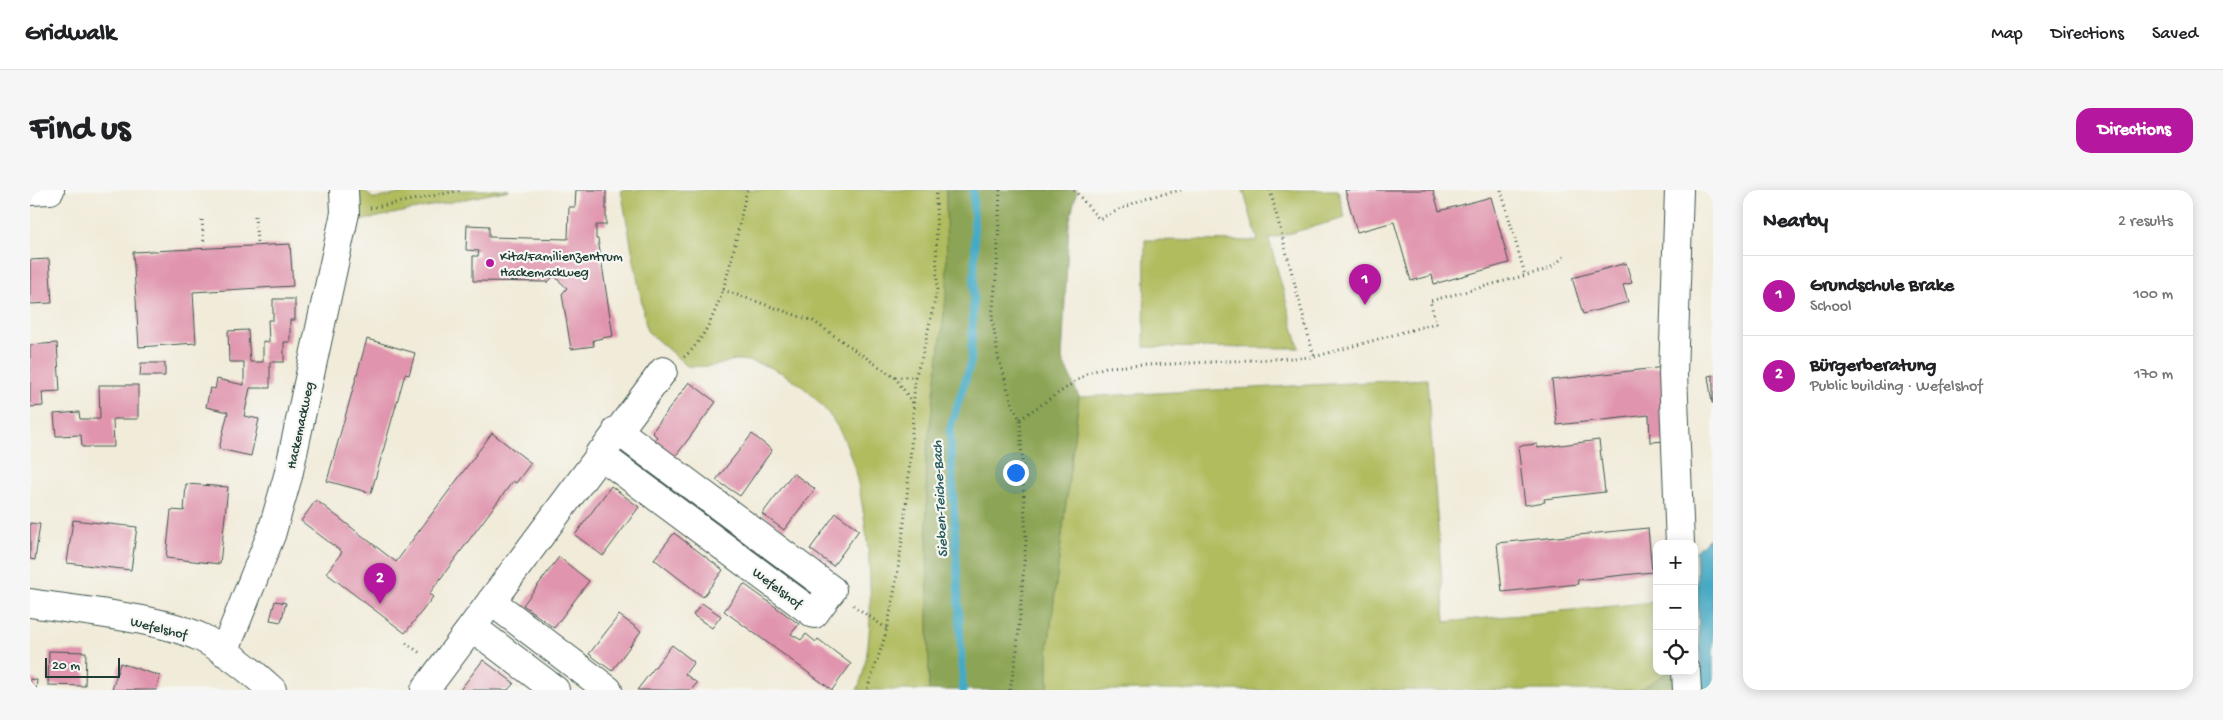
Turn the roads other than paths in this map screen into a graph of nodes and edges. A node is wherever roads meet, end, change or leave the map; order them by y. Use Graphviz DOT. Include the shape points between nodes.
graph roads {
  1 [pos="50,190"];
  2 [pos="1679,190"];
  3 [pos="30,191"];
  4 [pos="344,202"];
  5 [pos="663,371"];
  6 [pos="617,430"];
  7 [pos="599,454"];
  8 [pos="1680,540"];
  9 [pos="491,601"];
  10 [pos="30,602"];
  11 [pos="472,627"];
  12 [pos="224,652"];
  13 [pos="1686,675"];
  14 [pos="272,690"];
  15 [pos="425,690"];
  16 [pos="555,690"];
  17 [pos="608,690"];
  18 [pos="1687,690"];
  1 -- 3 [label="street"];
  2 -- 8 [label="street" via="1673,374"];
  4 -- 12 [label="street, Hackemackweg" via="288,476 270,535"];
  5 -- 6 [label="street"];
  6 -- 7 [label="street"];
  6 -- 7 [label="street, Wefelshof" via="832,590 814,614"];
  7 -- 9 [label="street"];
  9 -- 11 [label="street"];
  9 -- 17 [label="street"];
  10 -- 12 [label="street, Wefelshof" via="172,628 200,638"];
  11 -- 15 [label="street"];
  11 -- 16 [label="street"];
  12 -- 14 [label="street, Wefelshof"];
  13 -- 18 [label="street"];
}
